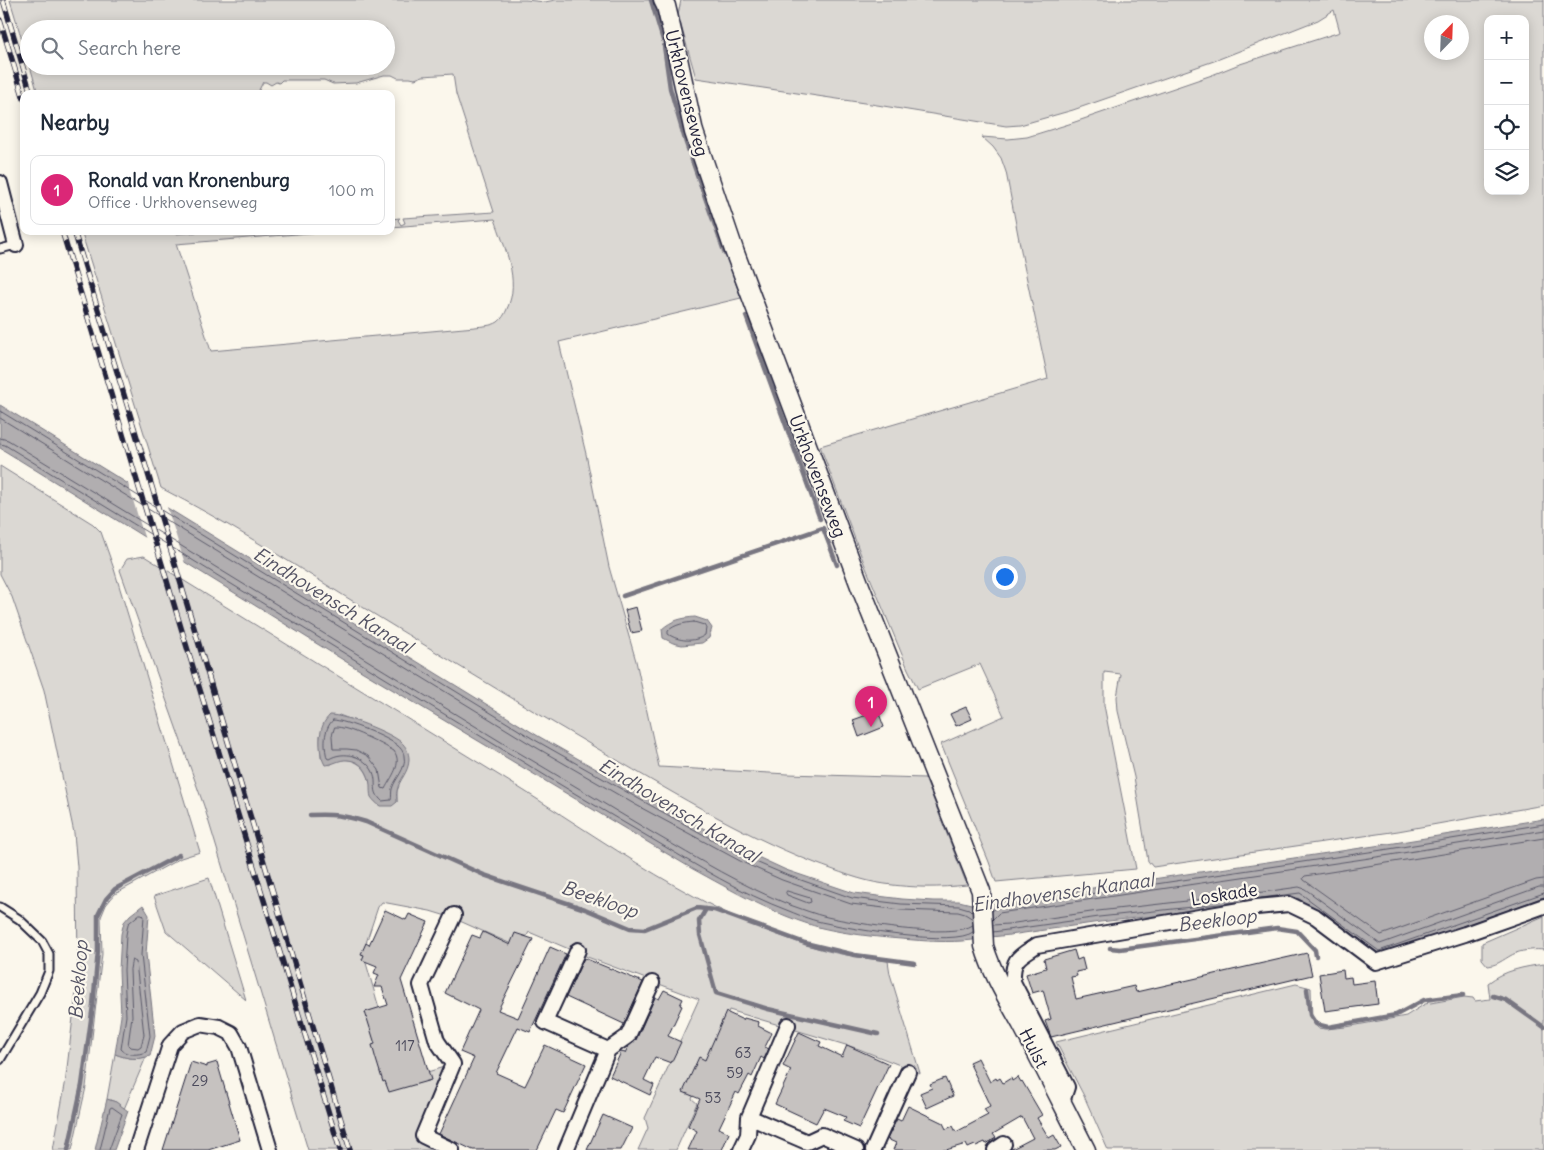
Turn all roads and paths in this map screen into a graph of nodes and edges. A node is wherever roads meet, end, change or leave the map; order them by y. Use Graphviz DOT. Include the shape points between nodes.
graph roads {
  1 [pos="663,0"];
  2 [pos="0,185"];
  3 [pos="16,245"];
  4 [pos="0,249"];
  5 [pos="1544,906"];
  6 [pos="0,907"];
  7 [pos="454,915"];
  8 [pos="984,946"];
  9 [pos="578,950"];
  10 [pos="652,983"];
  11 [pos="788,1025"];
  12 [pos="608,1050"];
  13 [pos="0,1060"];
  14 [pos="908,1072"];
  15 [pos="1062,1102"];
  16 [pos="749,1117"];
  17 [pos="136,1150"];
  18 [pos="270,1150"];
  19 [pos="452,1150"];
  20 [pos="566,1150"];
  21 [pos="741,1150"];
  22 [pos="856,1150"];
  23 [pos="873,1150"];
  24 [pos="1086,1150"];
  1 -- 8 [label="street, Urkhovenseweg" via="694,132 735,253 860,586 981,891"];
  2 -- 3 [label="street"];
  3 -- 4 [label="lane"];
  5 -- 15 [label="street, Loskade" via="1376,962 1316,917 1289,904 1038,944 1018,958 1012,969 1013,982 1067,1087"];
  6 -- 13 [label="lane" via="19,919 42,941 49,954 49,971 40,994"];
  7 -- 19 [label="street" via="421,985 437,1041 453,1064 423,1136"];
  8 -- 15 [label="street, Hulst" via="1000,985"];
  9 -- 12 [label="street" via="545,1022"];
  10 -- 12 [label="street" via="628,1036"];
  11 -- 16 [label="street"];
  12 -- 20 [label="street"];
  14 -- 23 [label="street"];
  15 -- 24 [label="street, Hulst"];
  16 -- 21 [label="street" via="748,1135"];
  16 -- 22 [label="street" via="807,1142 822,1135"];
  17 -- 18 [label="street" via="170,1045 183,1031 200,1024 231,1033 239,1047"];
}
